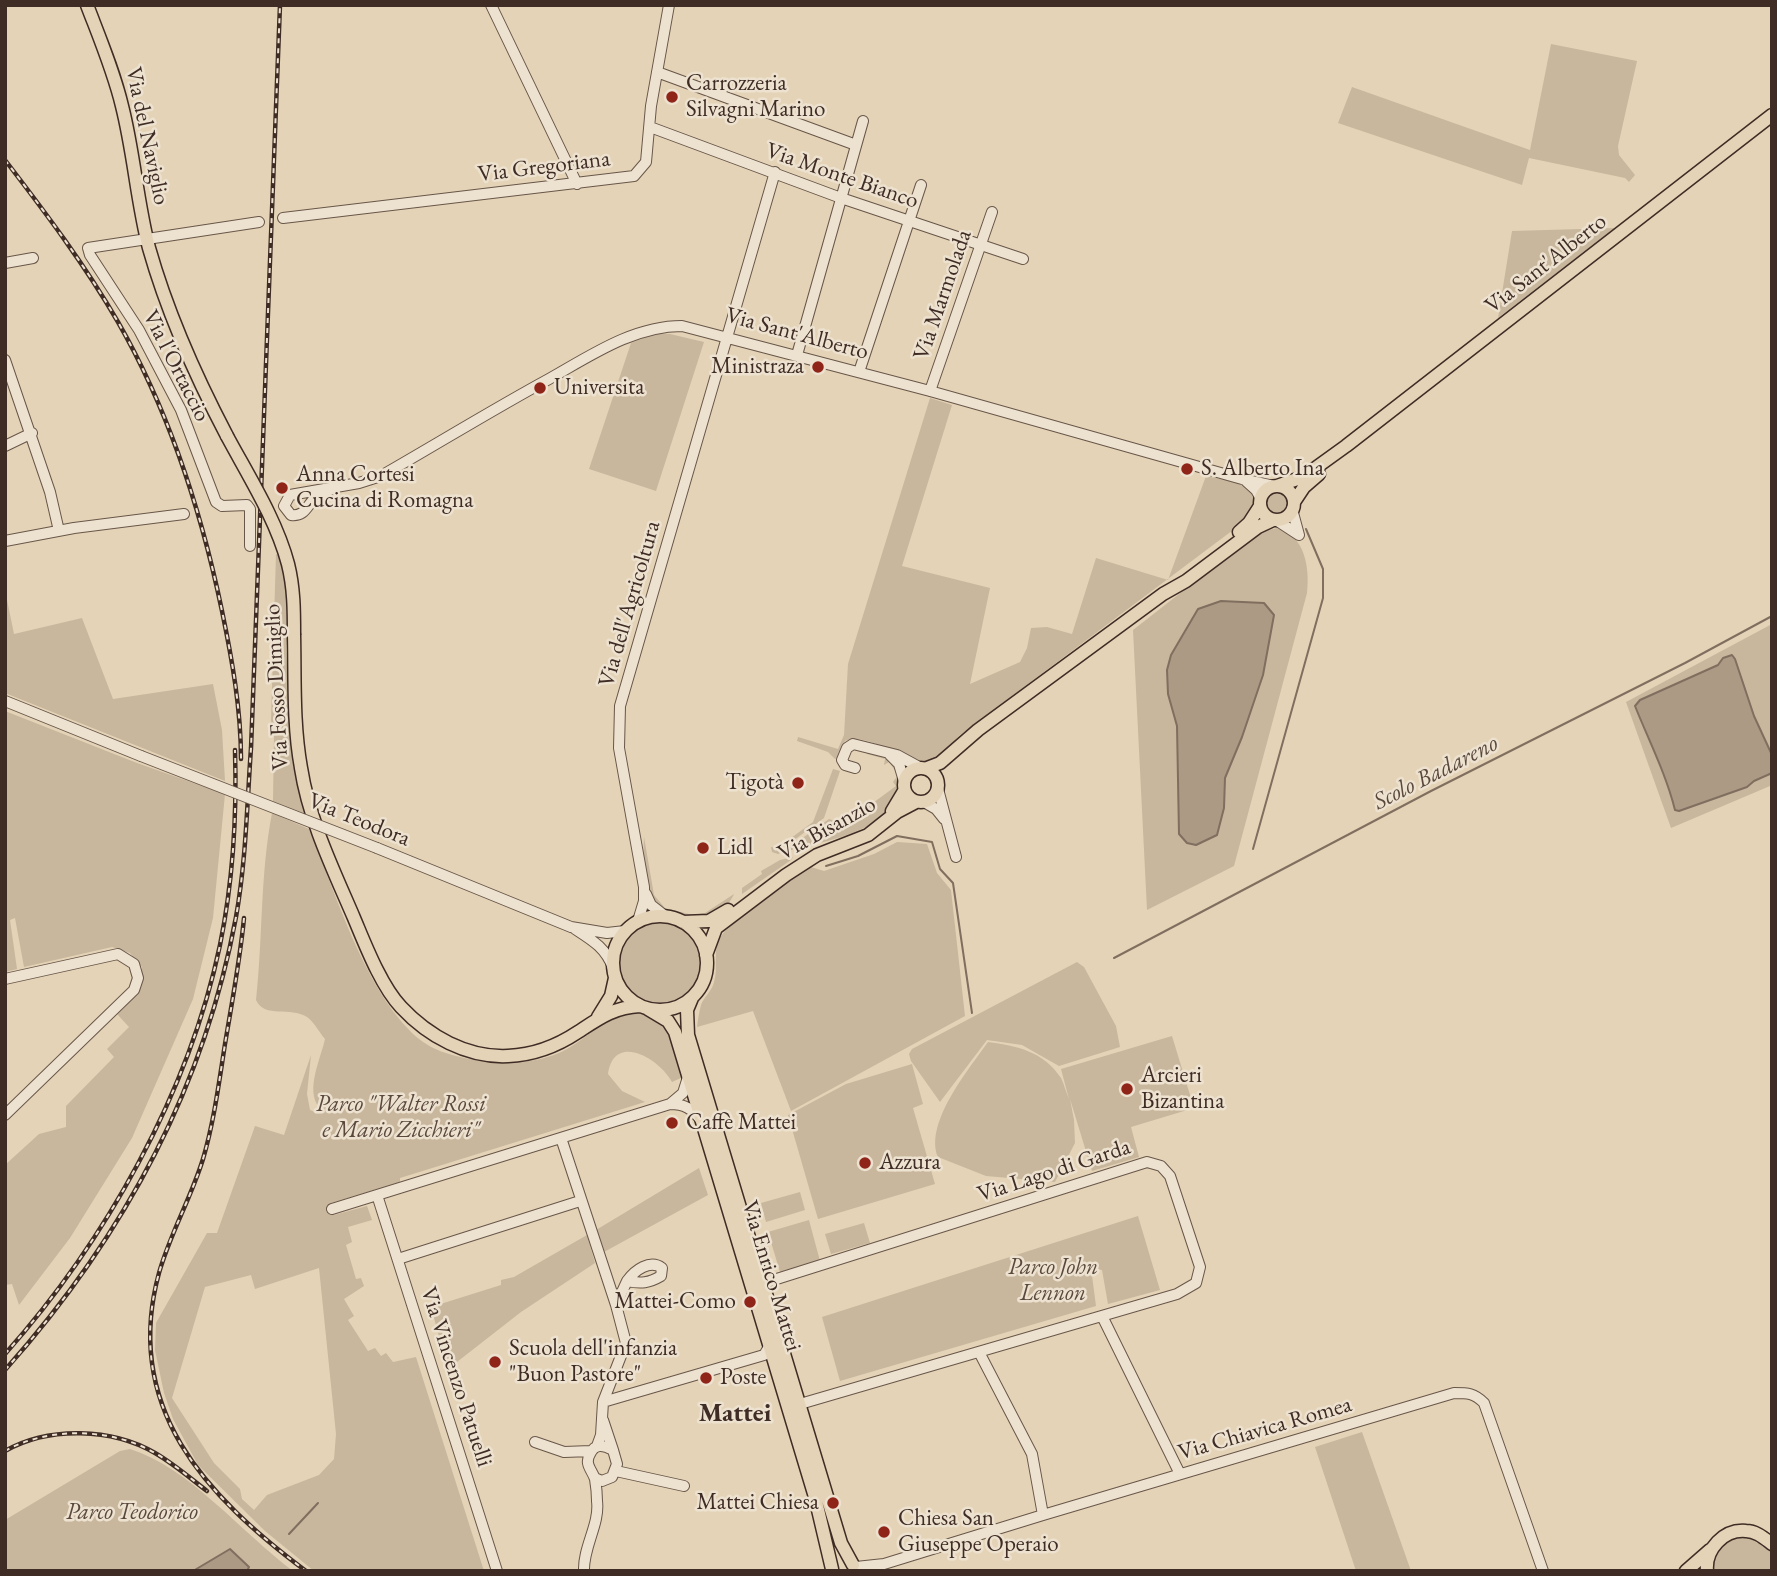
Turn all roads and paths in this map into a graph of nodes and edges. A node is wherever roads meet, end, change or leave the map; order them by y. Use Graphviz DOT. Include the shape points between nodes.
graph roads {
  1 [pos="87,5"];
  2 [pos="491,5"];
  3 [pos="668,5"];
  4 [pos="657,72"];
  5 [pos="1772,115"];
  6 [pos="863,121"];
  7 [pos="650,127"];
  8 [pos="856,145"];
  9 [pos="775,172"];
  10 [pos="577,184"];
  11 [pos="921,185"];
  12 [pos="841,198"];
  13 [pos="992,212"];
  14 [pos="283,218"];
  15 [pos="909,220"];
  16 [pos="259,222"];
  17 [pos="147,237"];
  18 [pos="981,244"];
  19 [pos="33,258"];
  20 [pos="1023,258"];
  21 [pos="5,263"];
  22 [pos="727,337"];
  23 [pos="797,355"];
  24 [pos="5,360"];
  25 [pos="859,372"];
  26 [pos="930,391"];
  27 [pos="32,433"];
  28 [pos="5,446"];
  29 [pos="1346,446"];
  30 [pos="1242,480"];
  31 [pos="1275,486"];
  32 [pos="310,496"];
  33 [pos="1260,502"];
  34 [pos="1293,506"];
  35 [pos="184,514"];
  36 [pos="1274,520"];
  37 [pos="59,531"];
  38 [pos="8,541"];
  39 [pos="250,546"];
  40 [pos="1163,594"];
  41 [pos="8,703"];
  42 [pos="962,745"];
  43 [pos="887,753"];
  44 [pos="855,768"];
  45 [pos="923,768"];
  46 [pos="904,786"];
  47 [pos="938,788"];
  48 [pos="920,802"];
  49 [pos="947,826"];
  50 [pos="956,857"];
  51 [pos="644,887"];
  52 [pos="665,916"];
  53 [pos="638,921"];
  54 [pos="683,922"];
  55 [pos="572,927"];
  56 [pos="625,932"];
  57 [pos="706,956"];
  58 [pos="614,973"];
  59 [pos="5,979"];
  60 [pos="692,998"];
  61 [pos="644,1007"];
  62 [pos="598,1017"];
  63 [pos="688,1077"];
  64 [pos="670,1104"];
  65 [pos="5,1115"];
  66 [pos="701,1120"];
  67 [pos="561,1138"];
  68 [pos="377,1195"];
  69 [pos="580,1201"];
  70 [pos="332,1209"];
  71 [pos="398,1259"];
  72 [pos="627,1280"];
  73 [pos="764,1283"];
  74 [pos="616,1305"];
  75 [pos="1102,1316"];
  76 [pos="767,1350"];
  77 [pos="979,1352"];
  78 [pos="603,1402"];
  79 [pos="800,1404"];
  80 [pos="602,1416"];
  81 [pos="535,1442"];
  82 [pos="594,1448"];
  83 [pos="612,1450"];
  84 [pos="616,1471"];
  85 [pos="1180,1474"];
  86 [pos="595,1478"];
  87 [pos="684,1486"];
  88 [pos="1043,1515"];
  89 [pos="1768,1538"];
  90 [pos="1710,1550"];
  91 [pos="856,1568"];
  92 [pos="880,1568"];
  93 [pos="832,1570"];
  94 [pos="497,1571"];
  95 [pos="584,1571"];
  96 [pos="1543,1571"];
  97 [pos="1686,1571"];
  98 [pos="1707,1571"];
  1 -- 17 [label="main road, Via del Naviglio" via="123,108"];
  2 -- 10 [label="street"];
  3 -- 4 [label="street, Via Gregoriana"];
  4 -- 7 [label="street, Via Gregoriana"];
  4 -- 8 [label="street"];
  5 -- 29 [label="main road, Via Sant'Alberto"];
  6 -- 8 [label="street"];
  7 -- 9 [label="street, Via Monte Bianco"];
  7 -- 10 [label="street, Via Gregoriana" via="646,162 634,176"];
  8 -- 12 [label="street"];
  9 -- 12 [label="street, Via Monte Bianco"];
  9 -- 22 [label="street, Via dell'Agricoltura"];
  10 -- 14 [label="street, Via Gregoriana"];
  11 -- 15 [label="street"];
  12 -- 15 [label="street, Via Monte Bianco"];
  12 -- 23 [label="street"];
  13 -- 18 [label="street, Via Marmolada"];
  15 -- 18 [label="street, Via Monte Bianco"];
  15 -- 25 [label="street"];
  16 -- 17 [label="street"];
  17 -- 39 [label="street, Via l'Ortaccio" via="88,248 181,410 216,502 250,509"];
  17 -- 62 [label="main road, Via Fosso Dimiglio, bridge" via="179,339 283,547 293,596 301,768 326,854 371,957 399,1005 427,1031 473,1053 508,1056 543,1051"];
  18 -- 20 [label="street, Via Monte Bianco"];
  18 -- 26 [label="street, Via Marmolada"];
  19 -- 21 [label="street"];
  22 -- 23 [label="street, Via Sant'Alberto"];
  22 -- 32 [label="street, Via Sant'Alberto" via="682,326 649,329 523,393 381,476"];
  22 -- 51 [label="street, Via dell'Agricoltura" via="620,706 619,748"];
  23 -- 25 [label="street, Via Sant'Alberto"];
  24 -- 27 [label="street"];
  25 -- 26 [label="street, Via Sant'Alberto"];
  26 -- 30 [label="street, Via Sant'Alberto"];
  27 -- 28 [label="street"];
  27 -- 37 [label="street"];
  29 -- 31 [label="main road" via="1303,477"];
  29 -- 34 [label="main road" via="1304,487"];
  30 -- 31 [label="street, Via Sant'Alberto"];
  30 -- 33 [label="street" via="1251,485"];
  31 -- 33 [label="main road" via="1265,490"];
  31 -- 34 [label="main road" via="1290,492"];
  33 -- 36 [label="main road" via="1264,514"];
  33 -- 40 [label="main road" via="1249,523"];
  34 -- 36 [label="main road" via="1286,517"];
  34 -- 36 [label="street" via="1299,535"];
  35 -- 37 [label="street"];
  36 -- 40 [label="main road"];
  37 -- 38 [label="street"];
  40 -- 42 [label="main road"];
  41 -- 55 [label="street, Via Teodora, bridge"];
  42 -- 45 [label="main road" via="940,763"];
  42 -- 47 [label="main road"];
  43 -- 44 [label="street" via="850,745 843,764"];
  43 -- 45 [label="street"];
  43 -- 46 [label="street" via="899,764"];
  45 -- 46 [label="main road" via="909,772"];
  45 -- 47 [label="main road" via="936,775"];
  46 -- 48 [label="main road"];
  46 -- 54 [label="main road, Via Bisanzio" via="897,804 869,829 810,851 716,918"];
  47 -- 48 [label="main road" via="933,797"];
  47 -- 49 [label="street"];
  48 -- 49 [label="street" via="939,812"];
  48 -- 57 [label="main road, Via Bisanzio" via="897,812 868,835 807,861 760,894 716,928"];
  49 -- 50 [label="street"];
  51 -- 52 [label="street, Via dell'Agricoltura" via="651,905"];
  51 -- 53 [label="street, Via dell'Agricoltura"];
  52 -- 53 [label="main road"];
  52 -- 54 [label="main road"];
  53 -- 56 [label="main road"];
  54 -- 57 [label="main road" via="699,937"];
  55 -- 56 [label="street, Via Teodora"];
  55 -- 58 [label="street, Via Teodora" via="600,947"];
  56 -- 58 [label="main road" via="615,949"];
  57 -- 60 [label="main road" via="706,974"];
  58 -- 61 [label="main road" via="629,999"];
  58 -- 62 [label="main road, Via Fosso Dimiglio" via="611,996"];
  59 -- 65 [label="street" via="113,955 124,956 136,968 138,978 134,990"];
  60 -- 61 [label="main road" via="664,1010"];
  60 -- 73 [label="main road, Via Enrico Mattei" via="687,1010 688,1035"];
  61 -- 62 [label="main road, Via Fosso Dimiglio" via="627,1006"];
  61 -- 63 [label="main road, Via Enrico Mattei" via="668,1020"];
  63 -- 64 [label="street" via="684,1093"];
  63 -- 66 [label="main road, Via Enrico Mattei"];
  64 -- 66 [label="street" via="688,1107"];
  64 -- 67 [label="street"];
  66 -- 76 [label="main road, Via Enrico Mattei"];
  67 -- 68 [label="street"];
  67 -- 69 [label="street"];
  68 -- 70 [label="street"];
  68 -- 71 [label="street, Via Vincenzo Patuelli"];
  69 -- 71 [label="street"];
  69 -- 74 [label="street"];
  71 -- 94 [label="street, Via Vincenzo Patuelli"];
  72 -- 74 [label="street"];
  73 -- 75 [label="street, Via Lago di Garda" via="1155,1162 1170,1176 1200,1268 1196,1283 1177,1294"];
  73 -- 79 [label="main road, Via Enrico Mattei"];
  74 -- 78 [label="street" via="626,1343"];
  75 -- 77 [label="street, Via Lago di Garda"];
  75 -- 85 [label="street"];
  76 -- 78 [label="street"];
  76 -- 93 [label="main road, Via Enrico Mattei" via="775,1363 815,1497"];
  77 -- 79 [label="street, Via Lago di Garda"];
  77 -- 88 [label="street" via="1032,1454"];
  78 -- 80 [label="street"];
  79 -- 91 [label="main road, Via Enrico Mattei" via="841,1543"];
  80 -- 82 [label="street"];
  80 -- 83 [label="street"];
  81 -- 82 [label="street" via="564,1452"];
  82 -- 83 [label="street" via="603,1445"];
  82 -- 86 [label="street" via="588,1459"];
  83 -- 84 [label="street"];
  84 -- 86 [label="street" via="602,1481"];
  84 -- 87 [label="street"];
  85 -- 88 [label="street, Via Chiavica Romea"];
  85 -- 96 [label="street, Via Chiavica Romea" via="1468,1392 1484,1403"];
  86 -- 95 [label="street" via="598,1505"];
  88 -- 92 [label="street, Via Chiavica Romea"];
  89 -- 90 [label="main road" via="1747,1531 1730,1533"];
  90 -- 97 [label="main road"];
  90 -- 98 [label="main road"];
  91 -- 92 [label="street, Via Chiavica Romea"];
  91 -- 93 [label="main road" via="840,1563"];
}
